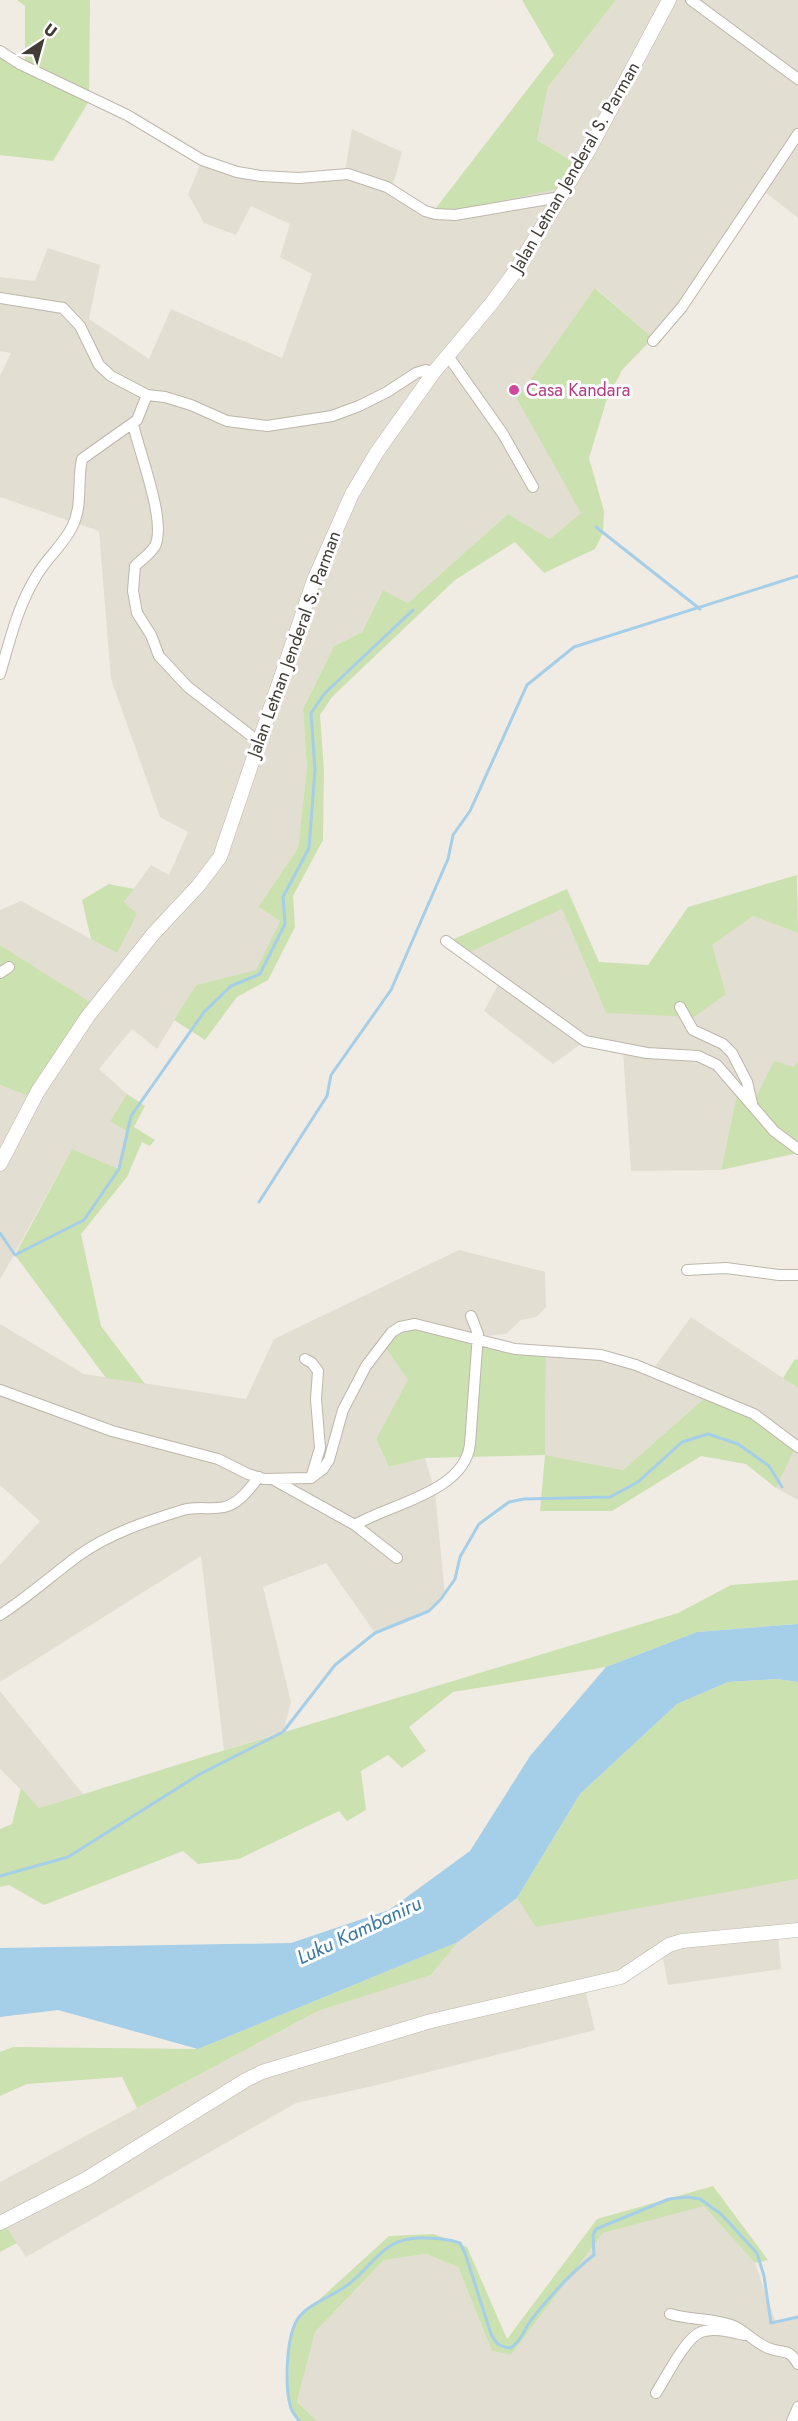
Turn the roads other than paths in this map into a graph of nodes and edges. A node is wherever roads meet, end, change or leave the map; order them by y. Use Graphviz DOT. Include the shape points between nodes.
graph roads {
  1 [pos="669,0"];
  2 [pos="692,0"];
  3 [pos="0,51"];
  4 [pos="798,79"];
  5 [pos="798,134"];
  6 [pos="560,197"];
  7 [pos="0,298"];
  8 [pos="653,341"];
  9 [pos="448,356"];
  10 [pos="434,372"];
  11 [pos="147,395"];
  12 [pos="133,424"];
  13 [pos="533,487"];
  14 [pos="0,674"];
  15 [pos="258,741"];
  16 [pos="446,940"];
  17 [pos="680,1007"];
  18 [pos="753,1107"];
  19 [pos="798,1149"];
  20 [pos="0,1164"];
  21 [pos="687,1270"];
  22 [pos="798,1275"];
  23 [pos="471,1316"];
  24 [pos="477,1341"];
  25 [pos="305,1359"];
  26 [pos="0,1390"];
  27 [pos="798,1447"];
  28 [pos="259,1478"];
  29 [pos="311,1478"];
  30 [pos="273,1479"];
  31 [pos="355,1526"];
  32 [pos="397,1558"];
  33 [pos="0,1615"];
  34 [pos="798,1930"];
  35 [pos="0,2223"];
  36 [pos="670,2314"];
  37 [pos="750,2336"];
  38 [pos="798,2364"];
  39 [pos="656,2393"];
  40 [pos="798,2407"];
  41 [pos="792,2421"];
  1 -- 6 [label="street, Jalan Letnan Jenderal S. Parman"];
  2 -- 4 [label="street"];
  3 -- 6 [label="street" via="157,131 202,160 237,172 299,178 348,174 387,187 435,214 474,213"];
  5 -- 8 [label="street" via="682,307"];
  6 -- 9 [label="street, Jalan Letnan Jenderal S. Parman" via="514,273"];
  7 -- 11 [label="street" via="63,308 80,326 99,365"];
  9 -- 10 [label="street, Jalan Letnan Jenderal S. Parman"];
  9 -- 13 [label="street" via="503,434"];
  10 -- 11 [label="street" via="416,373 387,392 332,416 267,426 227,421 182,402"];
  10 -- 15 [label="street, Jalan Letnan Jenderal S. Parman" via="377,452 344,510 314,580"];
  11 -- 12 [label="street"];
  12 -- 14 [label="street" via="82,459 73,526 25,594"];
  12 -- 15 [label="street" via="155,502 158,532 156,545 135,566 136,613 164,662 188,687"];
  15 -- 20 [label="street, Jalan Letnan Jenderal S. Parman" via="220,857 88,1016 38,1091"];
  16 -- 18 [label="street" via="585,1041 706,1059 717,1065"];
  17 -- 18 [label="street" via="693,1030 723,1044 732,1053 747,1082"];
  18 -- 19 [label="street" via="774,1131"];
  21 -- 22 [label="street" via="726,1268"];
  23 -- 24 [label="street"];
  24 -- 27 [label="street" via="546,1353 601,1355 636,1365 754,1414"];
  24 -- 29 [label="street" via="415,1324 392,1332 355,1384 329,1460"];
  24 -- 31 [label="street" via="469,1456 464,1465 441,1485"];
  25 -- 29 [label="street" via="318,1371 320,1448"];
  26 -- 28 [label="street" via="112,1431 218,1459"];
  28 -- 30 [label="street"];
  28 -- 33 [label="street" via="243,1496 225,1507 186,1509 141,1523 98,1545"];
  29 -- 30 [label="street"];
  30 -- 31 [label="street"];
  31 -- 32 [label="street"];
  34 -- 35 [label="street" via="682,1941 669,1945 621,1977 430,2021 262,2072 86,2179"];
  36 -- 37 [label="street" via="724,2323"];
  37 -- 38 [label="street" via="772,2350 792,2354"];
  37 -- 39 [label="street" via="700,2332"];
  40 -- 41 [label="street"];
}
